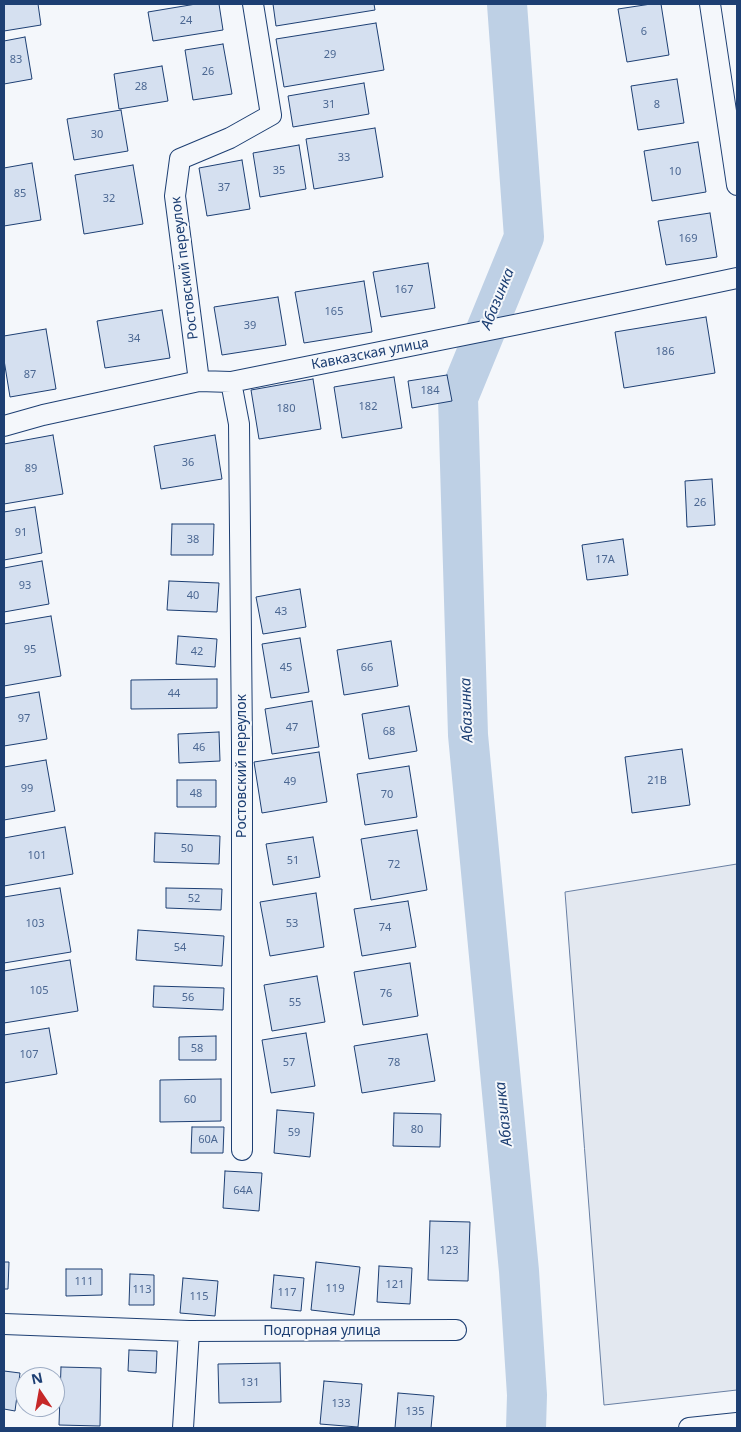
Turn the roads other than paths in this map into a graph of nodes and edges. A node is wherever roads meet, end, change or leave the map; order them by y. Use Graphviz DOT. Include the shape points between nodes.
graph roads {
  1 [pos="253,4"];
  2 [pos="710,4"];
  3 [pos="737,184"];
  4 [pos="737,278"];
  5 [pos="199,382"];
  6 [pos="231,382"];
  7 [pos="4,426"];
  8 [pos="242,1150"];
  9 [pos="4,1324"];
  10 [pos="456,1330"];
  11 [pos="188,1331"];
  12 [pos="737,1423"];
  13 [pos="183,1428"];
  14 [pos="689,1428"];
  1 -- 5 [label="street, Ростовский переулок" via="271,115 230,138 180,159 175,196"];
  2 -- 3 [label="street"];
  4 -- 6 [label="street, Кавказская улица"];
  5 -- 6 [label="street, Кавказская улица"];
  5 -- 7 [label="street, Кавказская улица"];
  6 -- 8 [label="street, Ростовский переулок" via="239,424"];
  9 -- 11 [label="street, Подгорная улица"];
  10 -- 11 [label="street, Подгорная улица"];
  11 -- 13 [label="street"];
  12 -- 14 [label="street"];
}
